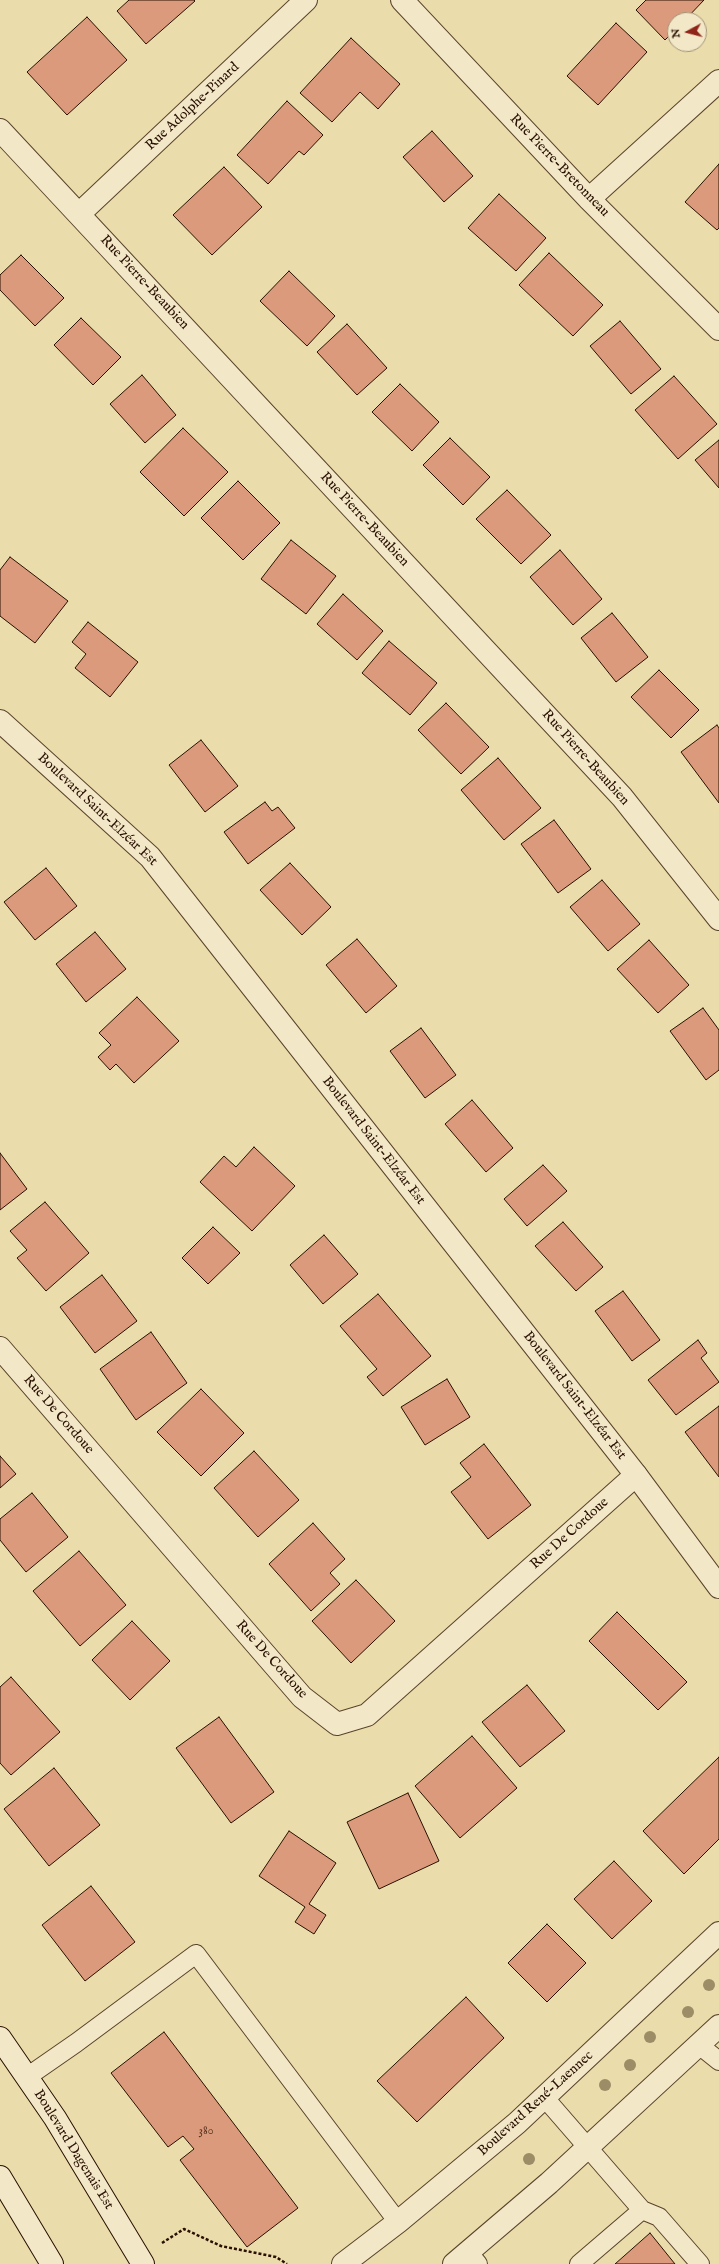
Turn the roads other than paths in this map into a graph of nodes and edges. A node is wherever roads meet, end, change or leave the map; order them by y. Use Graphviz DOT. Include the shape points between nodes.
graph roads {
  1 [pos="306,0"];
  2 [pos="402,0"];
  3 [pos="719,81"];
  4 [pos="0,130"];
  5 [pos="589,199"];
  6 [pos="79,214"];
  7 [pos="719,329"];
  8 [pos="0,721"];
  9 [pos="719,919"];
  10 [pos="0,1348"];
  11 [pos="636,1475"];
  12 [pos="719,1587"];
  13 [pos="719,1933"];
  14 [pos="719,2026"];
  15 [pos="0,2038"];
  16 [pos="699,2045"];
  17 [pos="719,2061"];
  18 [pos="27,2077"];
  19 [pos="544,2097"];
  20 [pos="589,2147"];
  21 [pos="0,2177"];
  22 [pos="642,2210"];
  23 [pos="398,2222"];
  24 [pos="467,2260"];
  25 [pos="52,2264"];
  26 [pos="143,2264"];
  27 [pos="343,2264"];
  28 [pos="579,2264"];
  29 [pos="700,2264"];
  1 -- 6 [label="street, Rue Adolphe-Pinard"];
  2 -- 5 [label="street, Rue Pierre-Bretonneau"];
  3 -- 5 [label="street"];
  4 -- 6 [label="street, Rue Pierre-Beaubien"];
  5 -- 7 [label="street, Rue Pierre-Bretonneau"];
  6 -- 9 [label="street, Rue Pierre-Beaubien" via="622,797"];
  8 -- 11 [label="street, Boulevard Saint-Elzéar Est" via="150,857"];
  10 -- 11 [label="street, Rue De Cordoue" via="302,1697 337,1724 367,1715"];
  11 -- 12 [label="street, Boulevard Saint-Elzéar Est"];
  13 -- 19 [label="street, Boulevard René-Laennec"];
  14 -- 16 [label="street"];
  15 -- 18 [label="street, Boulevard Dagenais Est"];
  16 -- 17 [label="lane"];
  16 -- 20 [label="street"];
  18 -- 23 [label="lane" via="76,2044 196,1954"];
  18 -- 26 [label="street, Boulevard Dagenais Est"];
  19 -- 20 [label="lane"];
  19 -- 23 [label="street, Boulevard René-Laennec" via="492,2145"];
  20 -- 22 [label="lane"];
  20 -- 24 [label="street"];
  21 -- 25 [label="street"];
  22 -- 28 [label="lane"];
  22 -- 29 [label="lane" via="659,2217"];
  23 -- 27 [label="street, Boulevard René-Laennec"];
}
